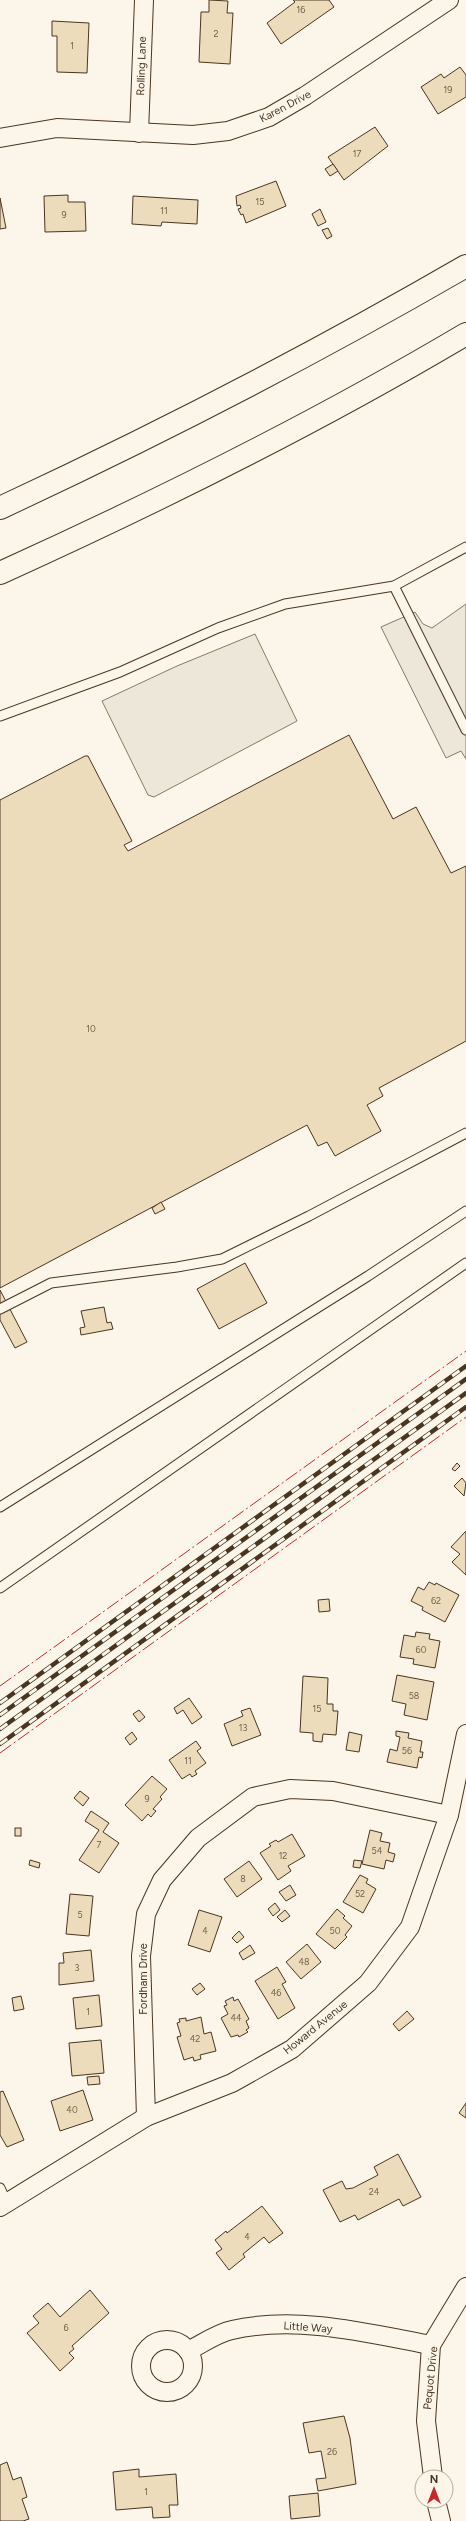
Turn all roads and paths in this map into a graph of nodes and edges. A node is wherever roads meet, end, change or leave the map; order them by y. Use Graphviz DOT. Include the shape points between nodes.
graph roads {
  1 [pos="144,0"];
  2 [pos="449,0"];
  3 [pos="139,133"];
  4 [pos="0,138"];
  5 [pos="466,266"];
  6 [pos="466,334"];
  7 [pos="0,508"];
  8 [pos="466,547"];
  9 [pos="0,573"];
  10 [pos="394,586"];
  11 [pos="0,716"];
  12 [pos="466,730"];
  13 [pos="466,1133"];
  14 [pos="466,1212"];
  15 [pos="466,1263"];
  16 [pos="0,1310"];
  17 [pos="0,1506"];
  18 [pos="0,1588"];
  19 [pos="466,1734"];
  20 [pos="449,1815"];
  21 [pos="146,2117"];
  22 [pos="2,2199"];
  23 [pos="466,2287"];
  24 [pos="431,2345"];
  25 [pos="188,2351"];
  26 [pos="432,2469"];
  27 [pos="438,2509"];
  28 [pos="441,2521"];
  1 -- 3 [label="street, Rolling Lane"];
  2 -- 3 [label="street, Karen Drive" via="305,96 268,117 228,131 193,135"];
  3 -- 4 [label="street, Karen Drive" via="57,128"];
  5 -- 7 [label="highway" via="210,407"];
  6 -- 9 [label="highway" via="254,450"];
  8 -- 10 [label="lane"];
  10 -- 11 [label="lane" via="285,604 218,628 120,672"];
  10 -- 12 [label="lane"];
  13 -- 16 [label="lane" via="222,1259 51,1282"];
  14 -- 17 [label="lane"];
  15 -- 18 [label="lane"];
  19 -- 20 [label="street, Howard Avenue"];
  20 -- 21 [label="street, Howard Avenue" via="410,1927 368,1983 292,2049 232,2083"];
  20 -- 21 [label="street, Fordham Drive" via="333,1791 290,1789 253,1797 198,1838 162,1880 146,1914 141,1956"];
  21 -- 22 [label="street, Howard Avenue"];
  23 -- 24 [label="street, Pequot Drive"];
  24 -- 25 [label="street, Little Way" via="351,2330 288,2324 231,2330"];
  24 -- 26 [label="street, Pequot Drive" via="426,2421"];
  27 -- 28 [label="street"];
}
